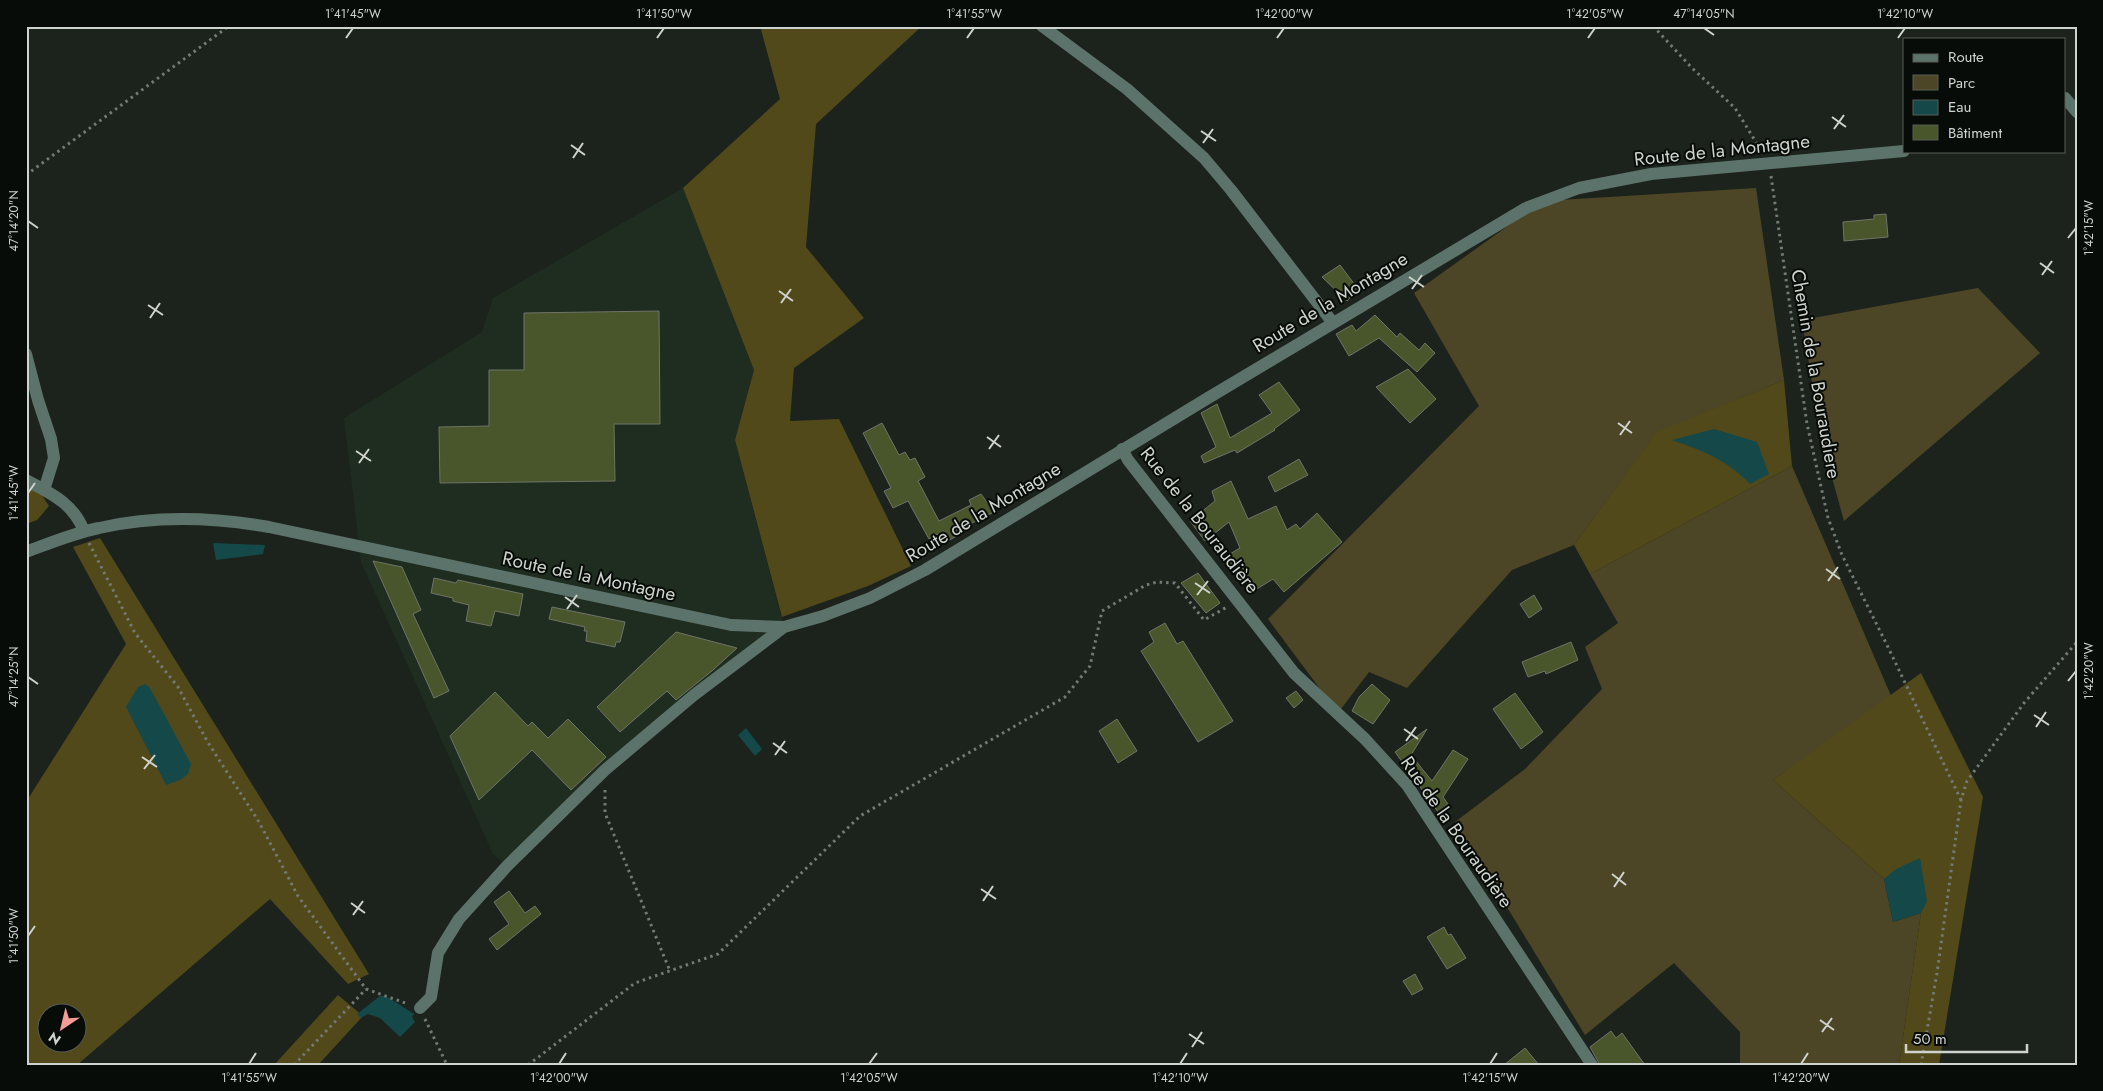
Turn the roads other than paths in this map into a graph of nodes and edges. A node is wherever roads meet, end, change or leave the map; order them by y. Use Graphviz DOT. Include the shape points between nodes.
graph roads {
  1 [pos="1042,26"];
  2 [pos="2066,100"];
  3 [pos="2077,112"];
  4 [pos="1903,151"];
  5 [pos="1333,323"];
  6 [pos="26,354"];
  7 [pos="1122,450"];
  8 [pos="26,480"];
  9 [pos="44,490"];
  10 [pos="84,532"];
  11 [pos="26,552"];
  12 [pos="784,627"];
  13 [pos="420,1008"];
  14 [pos="1592,1065"];
  1 -- 5 [label="street" via="1127,89 1204,158"];
  2 -- 3 [label="street"];
  4 -- 5 [label="street, Route de la Montagne" via="1651,174 1579,188 1526,208"];
  5 -- 7 [label="street, Route de la Montagne"];
  6 -- 9 [label="street" via="54,458"];
  7 -- 12 [label="street, Route de la Montagne" via="925,570 870,598"];
  7 -- 14 [label="street, Rue de la Bouraudière" via="1294,673 1365,739 1407,786"];
  8 -- 9 [label="street"];
  9 -- 10 [label="street" via="64,502 79,519"];
  10 -- 11 [label="street, Route de la Montagne"];
  10 -- 12 [label="street, Route de la Montagne" via="133,521 228,520 269,526 730,625"];
  12 -- 13 [label="street" via="605,770 507,866 459,919 438,953 431,997"];
}
